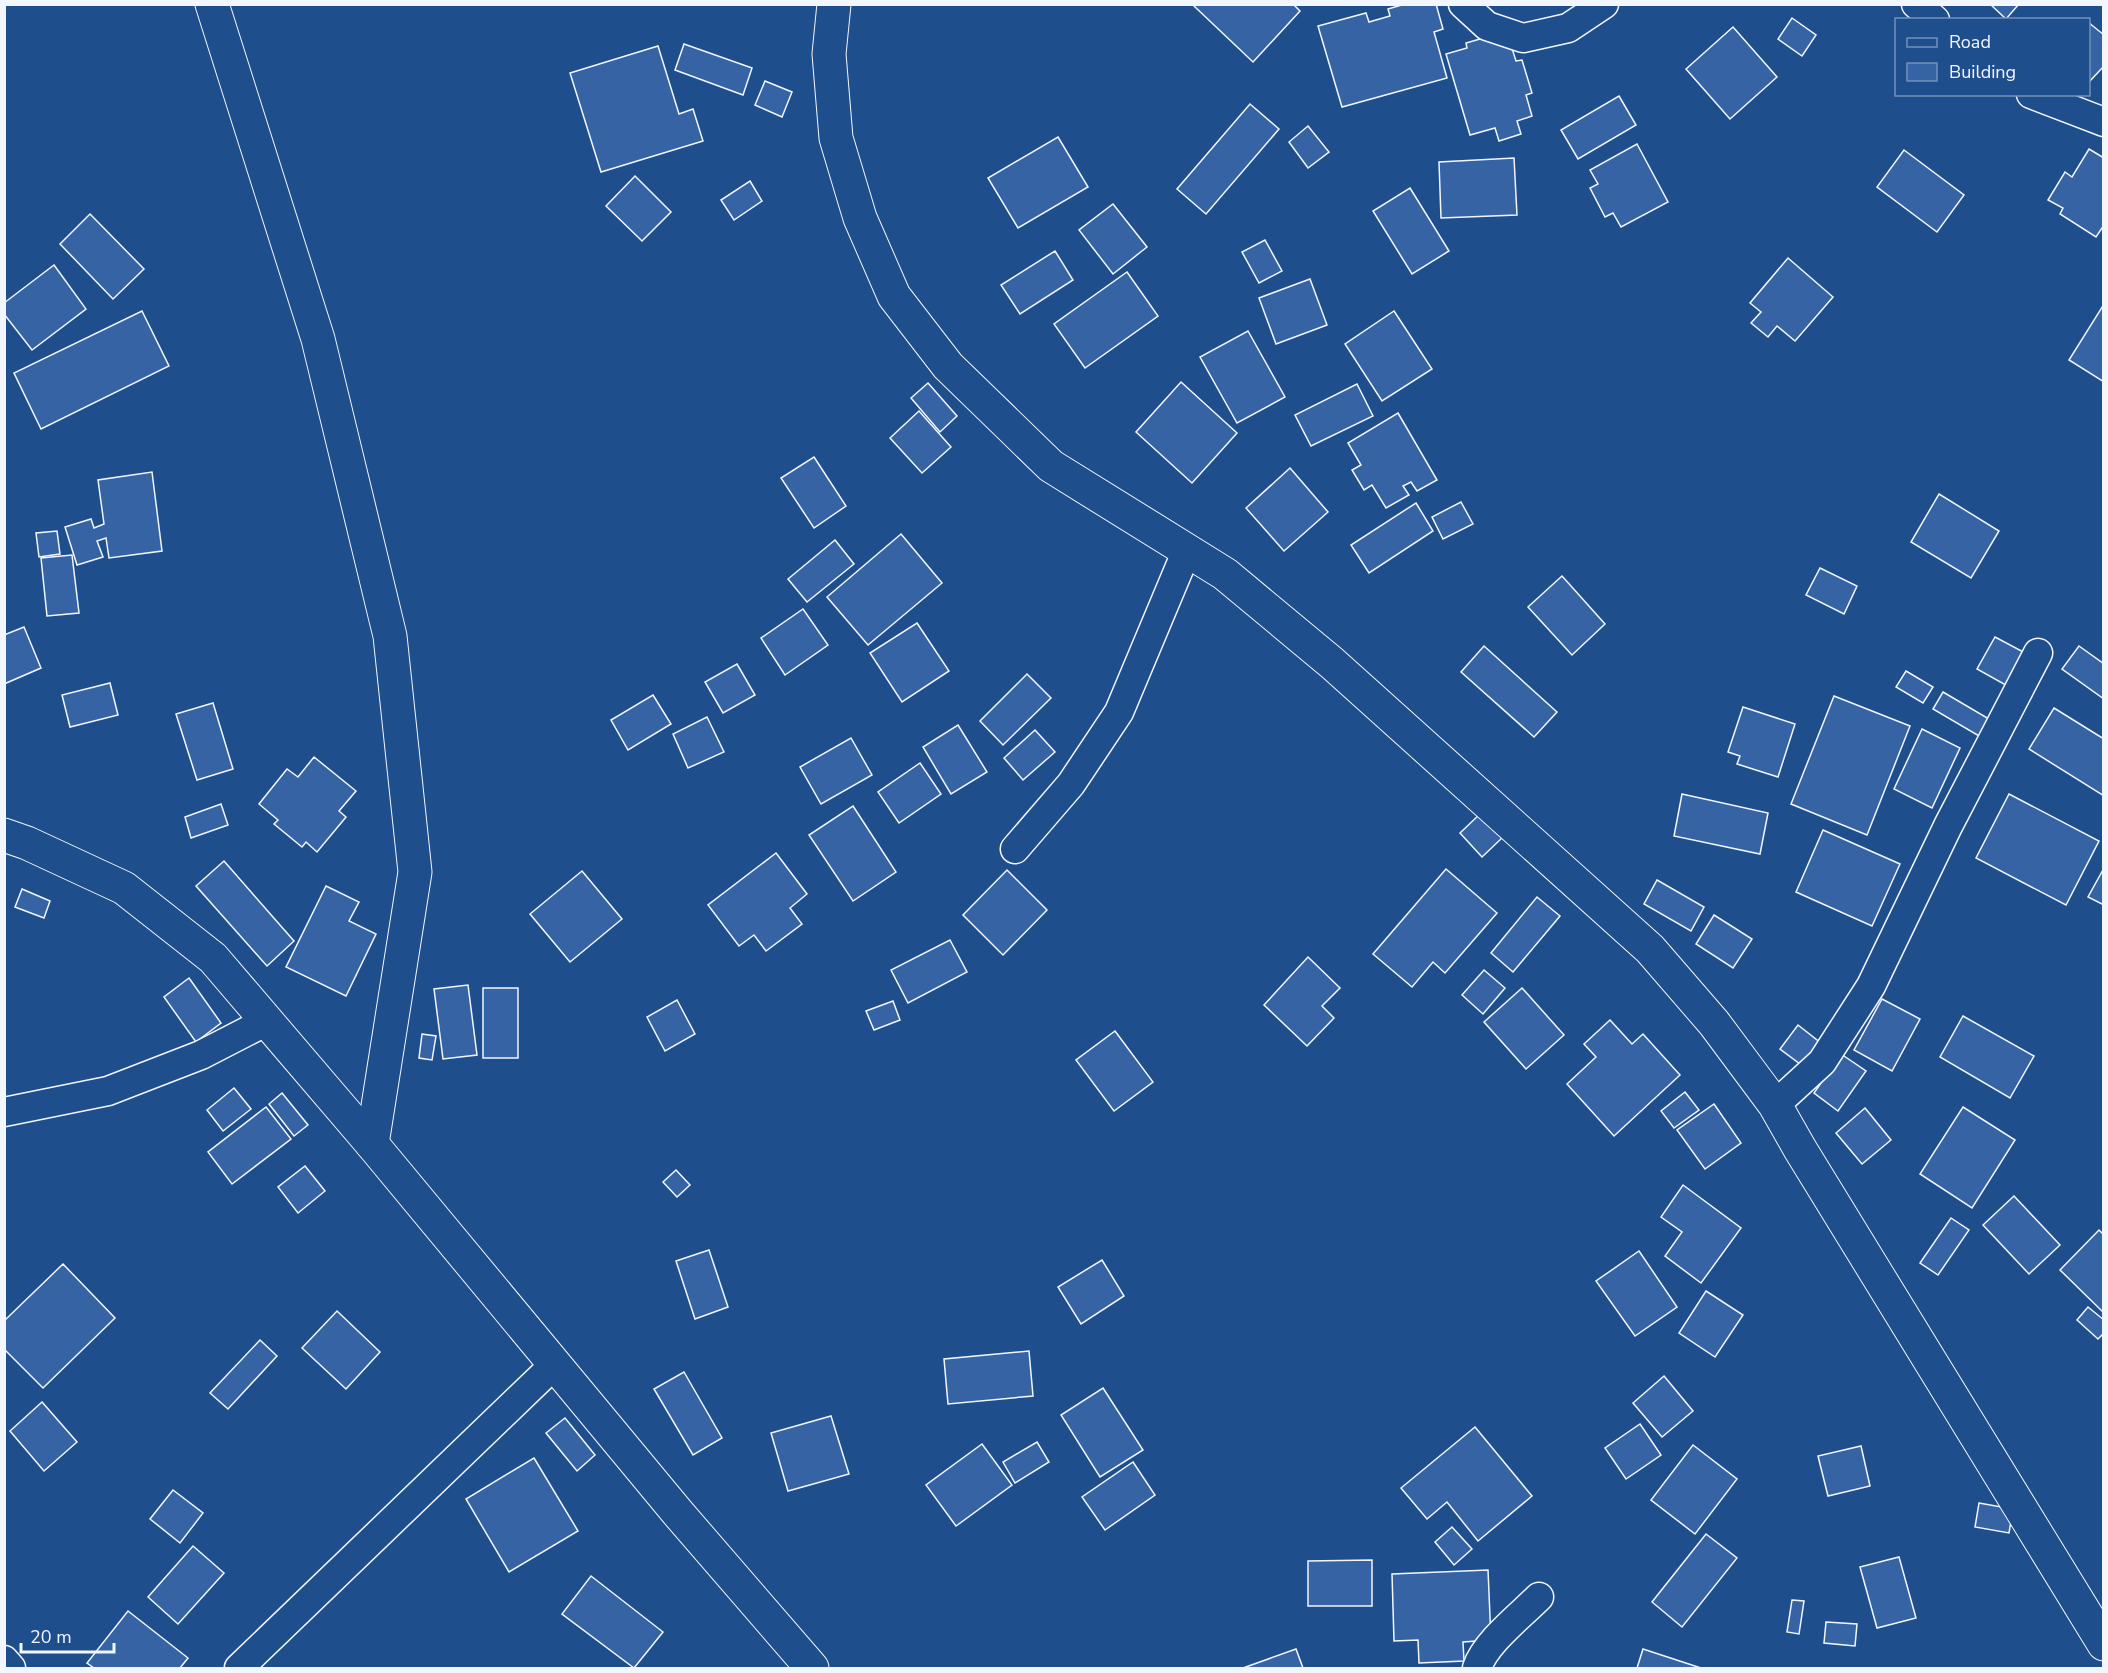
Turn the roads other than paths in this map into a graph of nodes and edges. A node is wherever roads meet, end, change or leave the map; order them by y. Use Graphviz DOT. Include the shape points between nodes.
graph roads {
  1 [pos="212,4"];
  2 [pos="834,4"];
  3 [pos="1463,4"];
  4 [pos="1604,4"];
  5 [pos="1916,4"];
  6 [pos="1933,18"];
  7 [pos="2036,96"];
  8 [pos="2103,122"];
  9 [pos="1187,550"];
  10 [pos="2038,653"];
  11 [pos="4,835"];
  12 [pos="1015,849"];
  13 [pos="267,1021"];
  14 [pos="1775,1105"];
  15 [pos="4,1112"];
  16 [pos="372,1144"];
  17 [pos="555,1364"];
  18 [pos="1539,1597"];
  19 [pos="2103,1644"];
  20 [pos="4,1660"];
  21 [pos="11,1668"];
  22 [pos="239,1668"];
  23 [pos="812,1668"];
  24 [pos="1477,1668"];
  1 -- 16 [label="main road" via="318,339 390,636 415,872"];
  2 -- 9 [label="main road" via="829,54 836,138 860,218 894,296 948,366 1051,466"];
  3 -- 4 [label="street" via="1487,26 1523,38 1568,28"];
  5 -- 6 [label="street"];
  7 -- 8 [label="street"];
  9 -- 12 [label="street" via="1119,712 1071,784"];
  9 -- 14 [label="main road" via="1225,574 1332,663 1650,949 1714,1023"];
  10 -- 14 [label="street" via="1871,986 1822,1062"];
  11 -- 13 [label="main road" via="124,888 213,958"];
  13 -- 15 [label="street" via="201,1055 108,1091"];
  13 -- 16 [label="main road"];
  14 -- 19 [label="main road"];
  16 -- 17 [label="main road"];
  17 -- 22 [label="street"];
  17 -- 23 [label="main road"];
  18 -- 24 [label="street" via="1480,1658"];
  20 -- 21 [label="street"];
}
